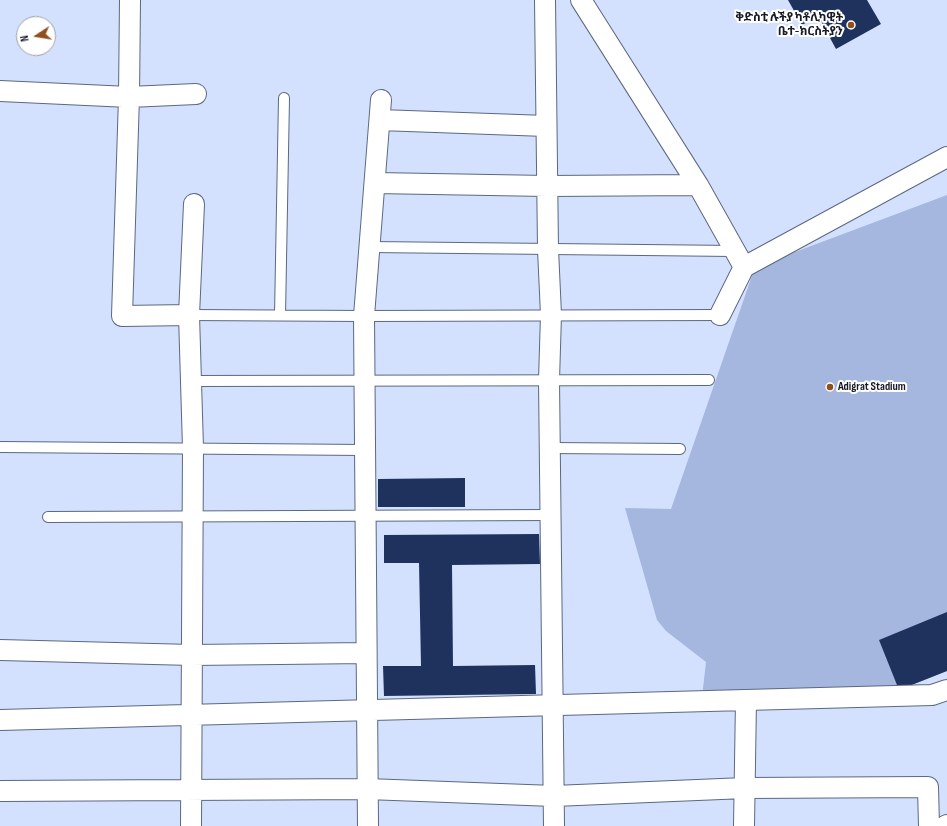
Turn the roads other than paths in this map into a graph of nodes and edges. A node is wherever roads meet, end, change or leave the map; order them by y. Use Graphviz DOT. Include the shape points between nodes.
graph roads {
  1 [pos="130,0"];
  2 [pos="545,0"];
  3 [pos="581,0"];
  4 [pos="0,91"];
  5 [pos="196,94"];
  6 [pos="129,96"];
  7 [pos="284,98"];
  8 [pos="381,100"];
  9 [pos="380,120"];
  10 [pos="546,126"];
  11 [pos="947,157"];
  12 [pos="375,183"];
  13 [pos="698,185"];
  14 [pos="547,186"];
  15 [pos="194,204"];
  16 [pos="370,247"];
  17 [pos="548,249"];
  18 [pos="739,259"];
  19 [pos="189,315"];
  20 [pos="280,315"];
  21 [pos="551,315"];
  22 [pos="720,315"];
  23 [pos="364,316"];
  24 [pos="191,380"];
  25 [pos="365,380"];
  26 [pos="549,380"];
  27 [pos="710,380"];
  28 [pos="0,447"];
  29 [pos="193,448"];
  30 [pos="550,448"];
  31 [pos="680,449"];
  32 [pos="365,450"];
  33 [pos="551,515"];
  34 [pos="192,516"];
  35 [pos="366,516"];
  36 [pos="48,517"];
  37 [pos="0,650"];
  38 [pos="366,654"];
  39 [pos="192,655"];
  40 [pos="947,690"];
  41 [pos="746,700"];
  42 [pos="553,705"];
  43 [pos="367,710"];
  44 [pos="191,715"];
  45 [pos="0,720"];
  46 [pos="745,788"];
  47 [pos="367,789"];
  48 [pos="0,791"];
  49 [pos="191,791"];
  50 [pos="554,796"];
  51 [pos="191,826"];
  52 [pos="368,826"];
  53 [pos="554,826"];
  54 [pos="744,826"];
  55 [pos="929,826"];
  1 -- 6 [label="street"];
  2 -- 10 [label="street"];
  3 -- 13 [label="street"];
  4 -- 6 [label="street"];
  5 -- 6 [label="street"];
  6 -- 19 [label="street" via="122,316"];
  7 -- 20 [label="lane"];
  8 -- 9 [label="street"];
  9 -- 10 [label="street"];
  9 -- 12 [label="street"];
  10 -- 14 [label="street"];
  11 -- 18 [label="street"];
  12 -- 14 [label="street"];
  12 -- 16 [label="street"];
  13 -- 14 [label="street"];
  13 -- 18 [label="street"];
  14 -- 17 [label="street"];
  15 -- 19 [label="street"];
  16 -- 17 [label="lane"];
  16 -- 23 [label="street"];
  17 -- 18 [label="lane"];
  17 -- 21 [label="street"];
  18 -- 22 [label="street"];
  19 -- 20 [label="lane"];
  19 -- 24 [label="street"];
  20 -- 23 [label="lane"];
  21 -- 22 [label="lane"];
  21 -- 23 [label="lane"];
  21 -- 26 [label="street"];
  23 -- 25 [label="street"];
  24 -- 25 [label="lane"];
  24 -- 29 [label="street"];
  25 -- 26 [label="lane"];
  25 -- 32 [label="street"];
  26 -- 27 [label="lane"];
  26 -- 30 [label="street"];
  28 -- 29 [label="lane"];
  29 -- 32 [label="lane"];
  29 -- 34 [label="street"];
  30 -- 31 [label="lane"];
  30 -- 33 [label="street"];
  32 -- 35 [label="street"];
  33 -- 35 [label="lane"];
  33 -- 42 [label="street"];
  34 -- 35 [label="lane"];
  34 -- 36 [label="lane"];
  34 -- 39 [label="street"];
  35 -- 38 [label="street"];
  37 -- 39 [label="street"];
  38 -- 39 [label="street"];
  38 -- 43 [label="street"];
  39 -- 44 [label="street"];
  40 -- 41 [label="street" via="932,695"];
  41 -- 42 [label="street"];
  41 -- 46 [label="street"];
  42 -- 43 [label="street"];
  42 -- 50 [label="street"];
  43 -- 44 [label="street"];
  43 -- 47 [label="street"];
  44 -- 45 [label="street"];
  44 -- 49 [label="street"];
  46 -- 50 [label="street"];
  46 -- 54 [label="street"];
  46 -- 55 [label="street" via="928,787"];
  47 -- 49 [label="street"];
  47 -- 50 [label="street"];
  47 -- 52 [label="street"];
  48 -- 49 [label="street"];
  49 -- 51 [label="street"];
  50 -- 53 [label="street"];
}
